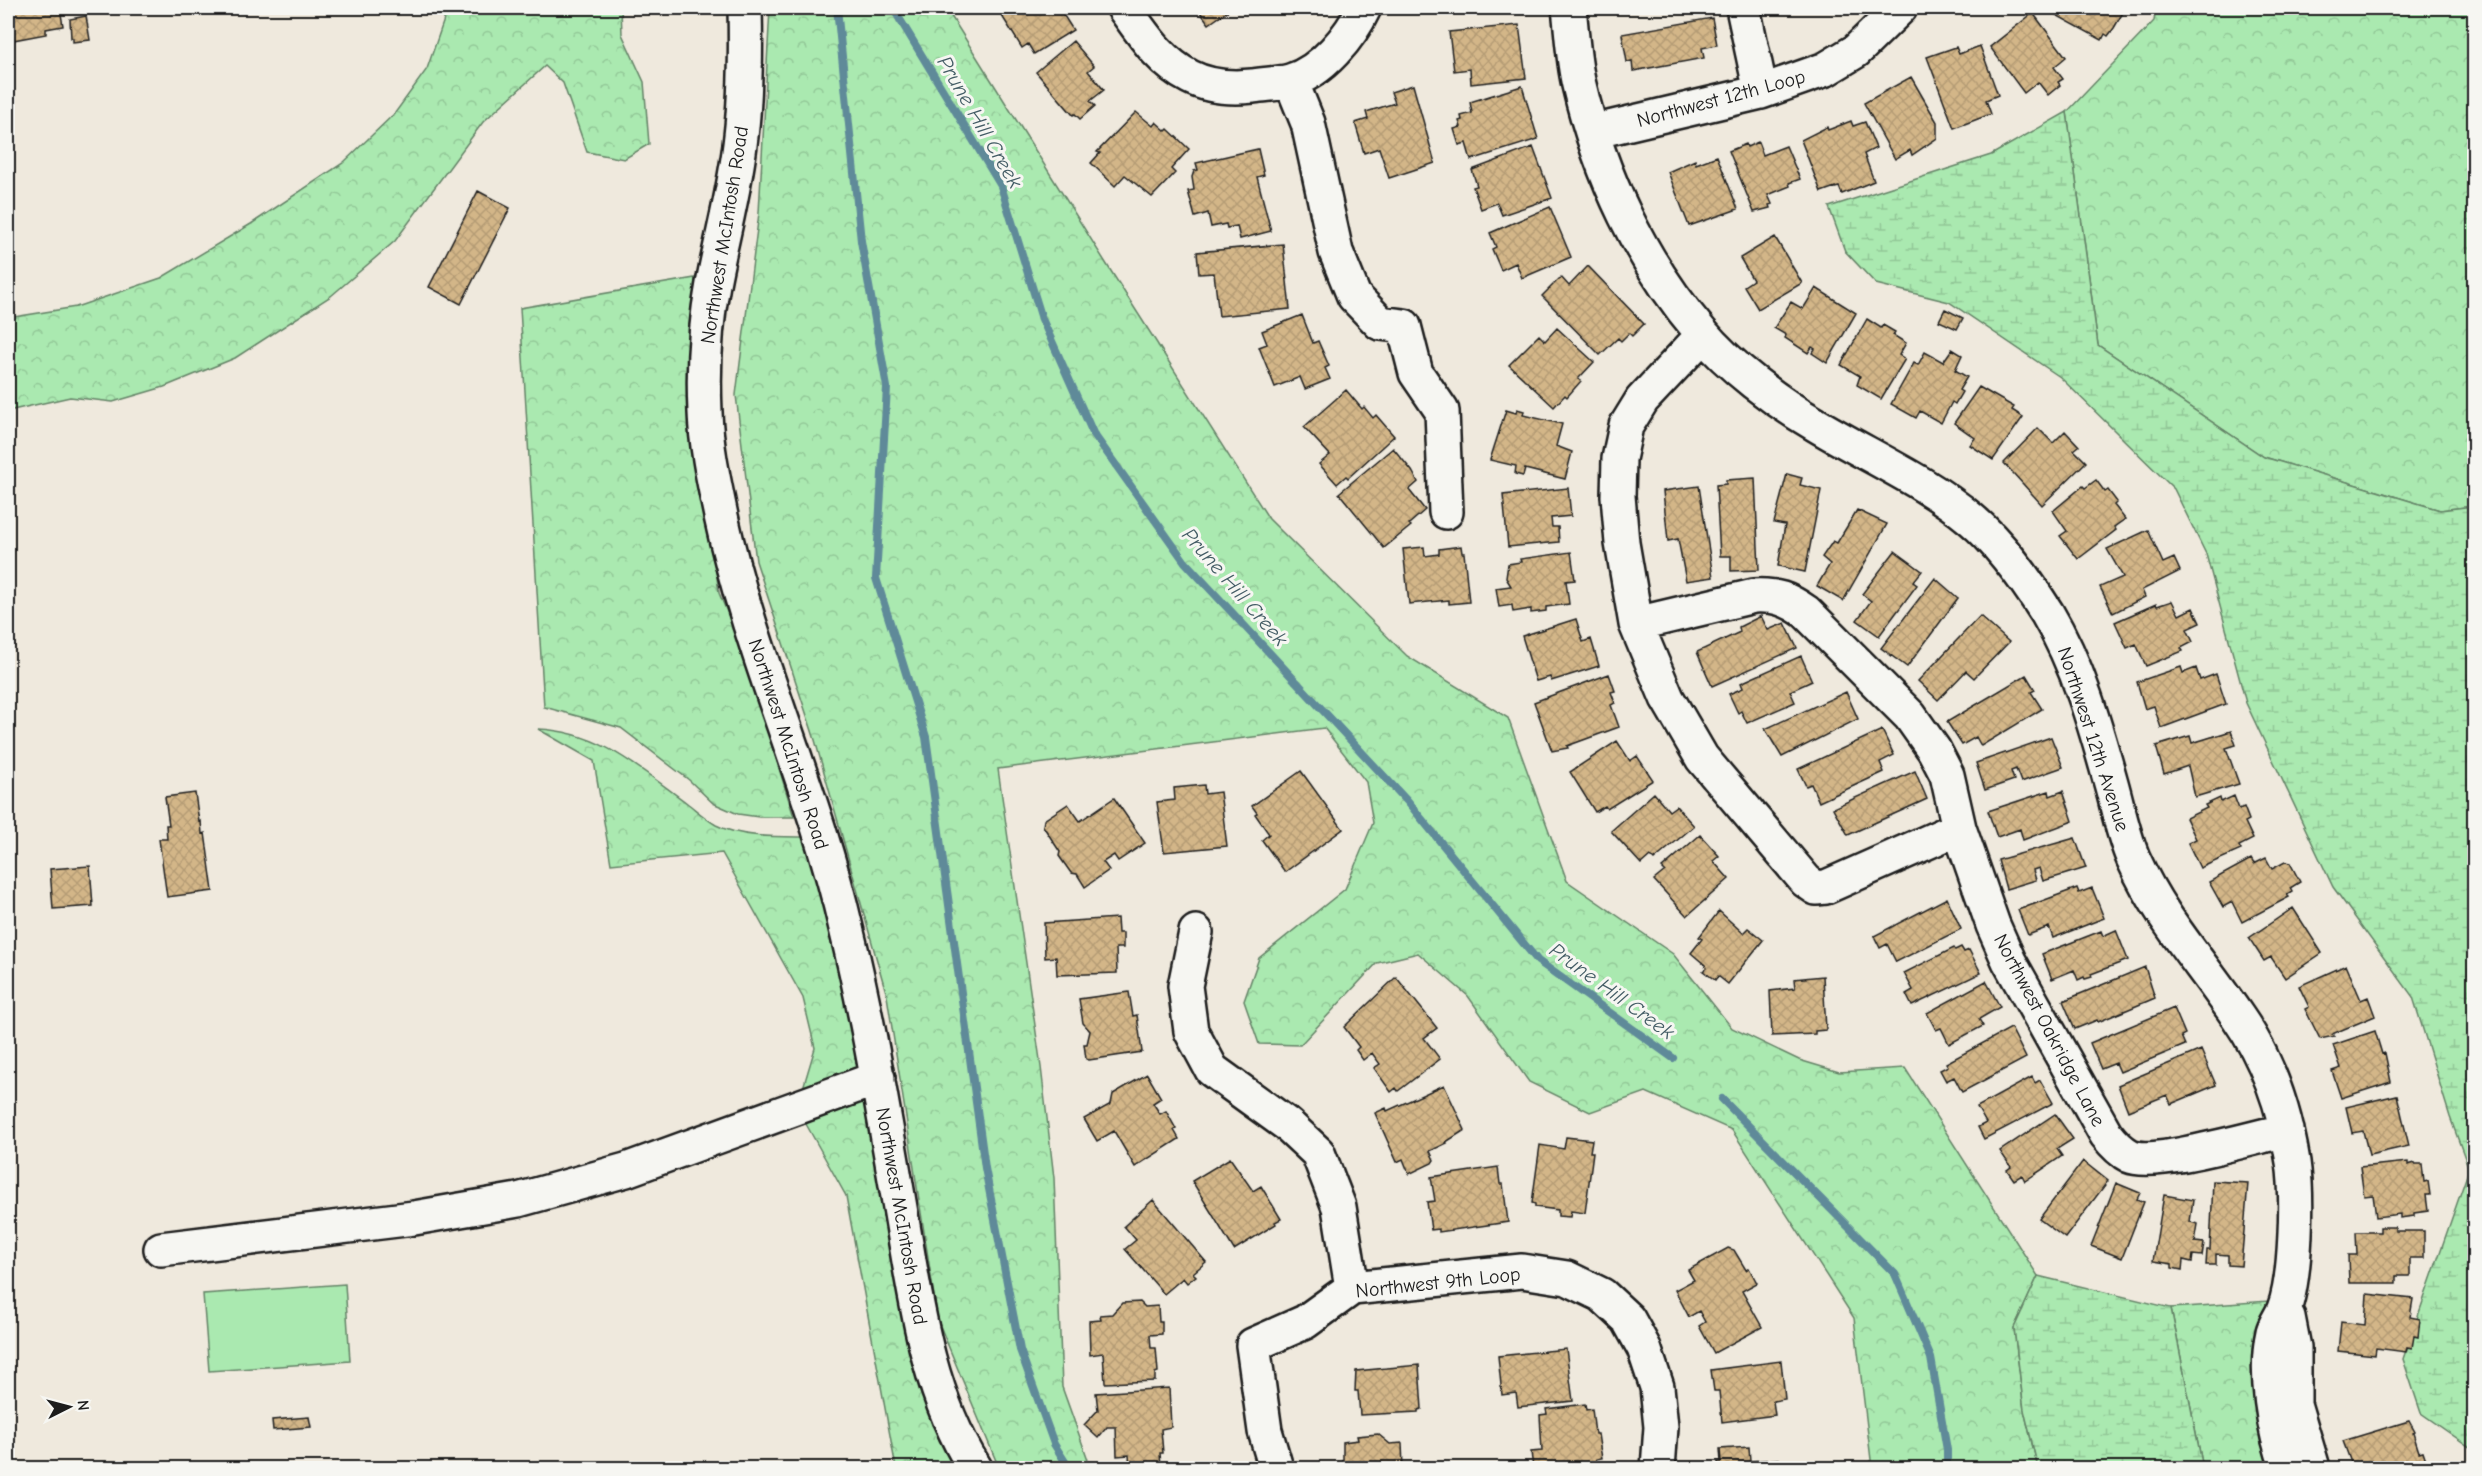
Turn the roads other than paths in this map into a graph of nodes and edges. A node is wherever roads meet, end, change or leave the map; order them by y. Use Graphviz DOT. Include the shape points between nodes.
graph roads {
  1 [pos="745,8"];
  2 [pos="1124,8"];
  3 [pos="1364,8"];
  4 [pos="1569,8"];
  5 [pos="1743,8"];
  6 [pos="1900,8"];
  7 [pos="1291,81"];
  8 [pos="1761,92"];
  9 [pos="1592,132"];
  10 [pos="1703,335"];
  11 [pos="1446,512"];
  12 [pos="1636,624"];
  13 [pos="1959,828"];
  14 [pos="1196,932"];
  15 [pos="878,1078"];
  16 [pos="2287,1130"];
  17 [pos="161,1249"];
  18 [pos="1352,1288"];
  19 [pos="2286,1307"];
  20 [pos="975,1468"];
  21 [pos="1276,1468"];
  22 [pos="1658,1468"];
  23 [pos="2289,1468"];
  24 [pos="2313,1468"];
  1 -- 15 [label="street, Northwest McIntosh Road" via="741,138 708,314 704,345 705,416 731,560 763,668 818,825 846,926"];
  2 -- 7 [label="street" via="1158,54 1191,78 1236,88"];
  3 -- 7 [label="street" via="1336,49 1316,68"];
  4 -- 9 [label="street, Northwest 12th Avenue" via="1578,80"];
  5 -- 8 [label="street"];
  6 -- 8 [label="street, Northwest 12th Loop" via="1856,51 1826,69"];
  7 -- 11 [label="street" via="1308,123 1336,252 1354,296 1380,322 1404,326 1416,373 1442,411"];
  8 -- 9 [label="street, Northwest 12th Loop"];
  9 -- 10 [label="street, Northwest 12th Avenue" via="1620,205 1651,263"];
  10 -- 12 [label="street" via="1642,400 1626,426 1619,459 1618,496"];
  10 -- 16 [label="street, Northwest 12th Avenue" via="1773,396 1812,423 1950,502 1997,544 2022,577 2065,644 2094,725 2126,840 2143,879 2164,917 2257,1049"];
  12 -- 13 [label="street, Northwest Oakridge Lane" via="1754,596 1790,600 1910,716 1947,775"];
  12 -- 13 [label="street" via="1667,698 1702,758 1806,882 1816,888 1826,887"];
  13 -- 16 [label="street, Northwest Oakridge Lane" via="2009,962 2106,1134 2118,1148 2132,1157 2159,1160"];
  14 -- 18 [label="street" via="1185,986 1191,1031 1212,1070 1288,1125 1318,1153 1339,1207"];
  15 -- 17 [label="street" via="626,1170 518,1200 414,1218"];
  15 -- 20 [label="street, Northwest McIntosh Road" via="928,1354 938,1392"];
  16 -- 19 [label="street, Northwest 12th Avenue" via="2295,1200 2294,1249"];
  18 -- 21 [label="street, Northwest 9th Loop" via="1305,1322 1253,1345 1265,1431"];
  18 -- 22 [label="street, Northwest 9th Loop" via="1522,1271 1567,1278 1602,1295 1628,1319 1644,1348 1657,1387 1661,1427"];
  19 -- 23 [label="street, Northwest 12th Avenue" via="2273,1330 2270,1390"];
  19 -- 24 [label="street, Northwest 12th Avenue" via="2294,1348 2294,1404"];
}
